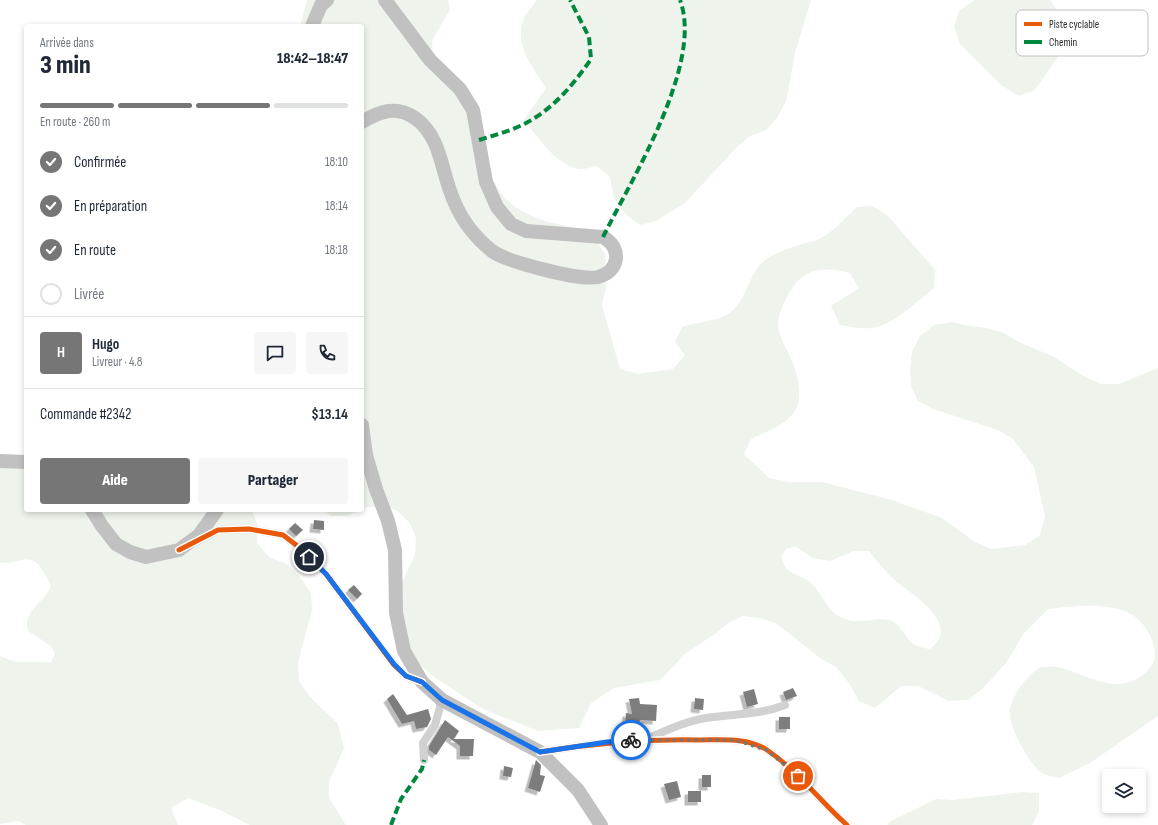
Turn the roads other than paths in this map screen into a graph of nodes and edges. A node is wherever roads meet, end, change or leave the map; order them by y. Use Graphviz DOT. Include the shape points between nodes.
graph roads {
  1 [pos="327,0"];
  2 [pos="385,0"];
  3 [pos="313,24"];
  4 [pos="364,121"];
  5 [pos="364,437"];
  6 [pos="0,461"];
  7 [pos="24,462"];
  8 [pos="93,512"];
  9 [pos="216,512"];
  10 [pos="179,550"];
  11 [pos="422,682"];
  12 [pos="442,700"];
  13 [pos="785,705"];
  14 [pos="647,740"];
  15 [pos="540,752"];
  16 [pos="424,760"];
  17 [pos="601,825"];
  18 [pos="846,825"];
  1 -- 3 [label="highway" via="321,5"];
  2 -- 4 [label="highway" via="430,60 460,88 473,110 486,182 497,206 511,224 526,231 602,237 612,242 616,253 614,264 598,277 580,277 512,261 493,252 469,229 454,201 431,133 421,122 407,112 392,110 376,114"];
  5 -- 11 [label="highway" via="368,462 395,550 396,613 404,651"];
  6 -- 7 [label="highway"];
  8 -- 10 [label="highway" via="116,544 130,552 146,557"];
  9 -- 10 [label="highway" via="199,536"];
  10 -- 11 [label="street" via="218,530 249,530 283,535 326,574 394,664 406,676"];
  11 -- 12 [label="highway"];
  12 -- 15 [label="highway"];
  12 -- 16 [label="street" via="435,724 423,743"];
  13 -- 14 [label="street" via="754,713 712,717 675,726"];
  14 -- 15 [label="street" via="607,742"];
  14 -- 18 [label="street" via="735,740 767,750 808,785"];
  15 -- 17 [label="highway" via="578,790"];
}
